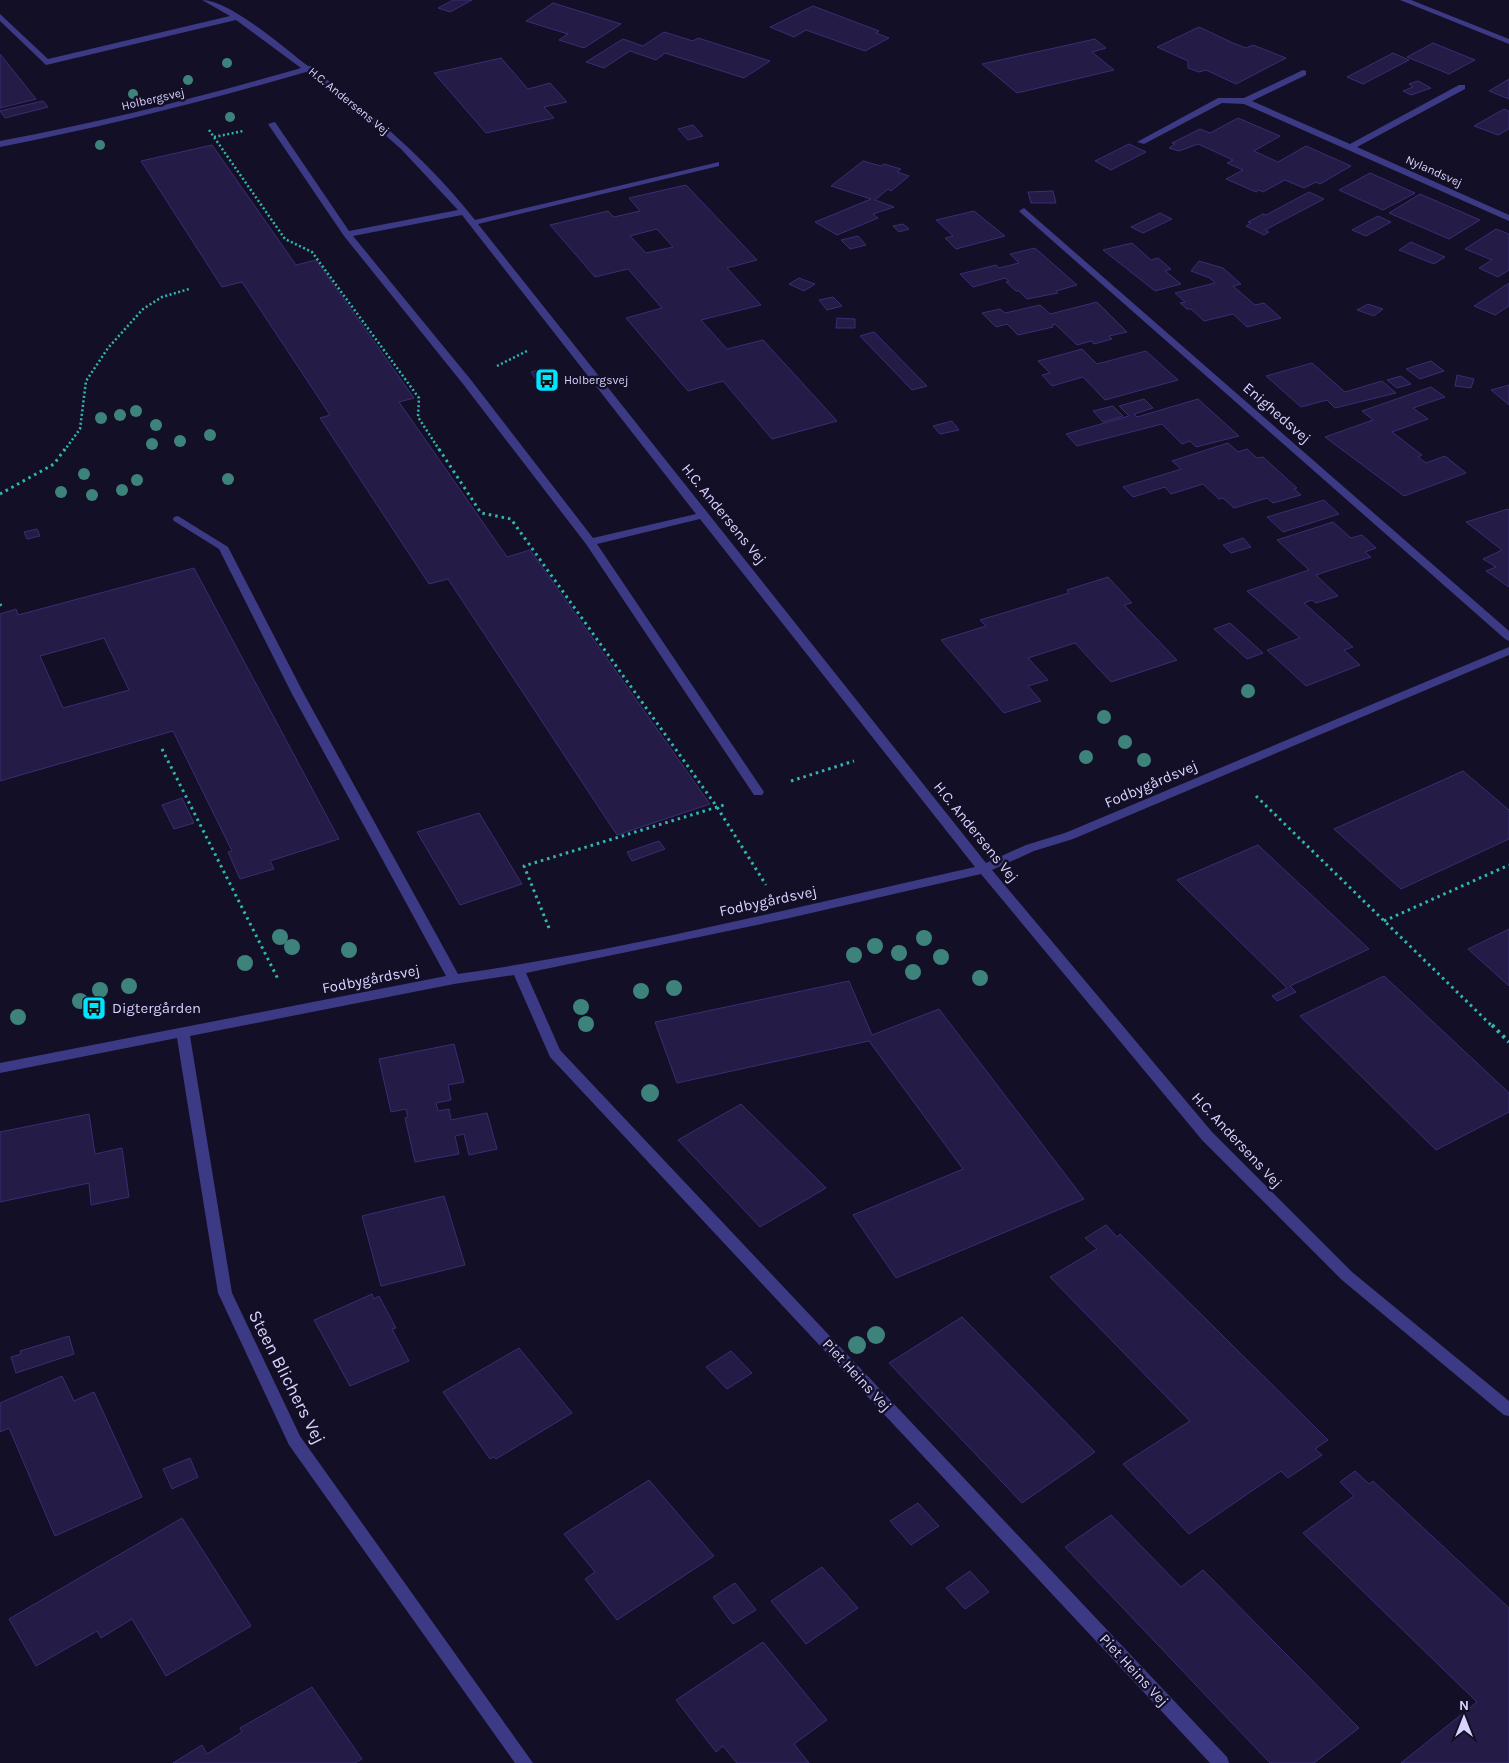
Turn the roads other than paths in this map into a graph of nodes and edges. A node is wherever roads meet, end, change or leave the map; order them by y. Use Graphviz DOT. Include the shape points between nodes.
graph roads {
  1 [pos="206,0"];
  2 [pos="1404,0"];
  3 [pos="0,16"];
  4 [pos="238,18"];
  5 [pos="1509,42"];
  6 [pos="308,68"];
  7 [pos="1302,73"];
  8 [pos="1462,87"];
  9 [pos="1245,101"];
  10 [pos="272,124"];
  11 [pos="1141,142"];
  12 [pos="0,144"];
  13 [pos="1349,148"];
  14 [pos="716,164"];
  15 [pos="1024,211"];
  16 [pos="464,212"];
  17 [pos="1509,218"];
  18 [pos="472,223"];
  19 [pos="347,234"];
  20 [pos="704,515"];
  21 [pos="178,519"];
  22 [pos="590,542"];
  23 [pos="1509,637"];
  24 [pos="1509,651"];
  25 [pos="758,792"];
  26 [pos="984,869"];
  27 [pos="518,970"];
  28 [pos="454,979"];
  29 [pos="183,1033"];
  30 [pos="0,1068"];
  31 [pos="1509,1410"];
  32 [pos="525,1763"];
  33 [pos="1221,1763"];
  1 -- 4 [label="street, H.C. Andersens Vej"];
  2 -- 5 [label="street"];
  3 -- 4 [label="street" via="46,62"];
  4 -- 6 [label="street, H.C. Andersens Vej"];
  6 -- 12 [label="street, Holbergsvej" via="188,104"];
  6 -- 16 [label="street, H.C. Andersens Vej" via="404,147"];
  7 -- 9 [label="street"];
  8 -- 13 [label="street"];
  9 -- 11 [label="street" via="1221,100"];
  9 -- 13 [label="street, Nylandsvej"];
  10 -- 19 [label="street"];
  13 -- 17 [label="street, Nylandsvej"];
  14 -- 18 [label="street"];
  15 -- 23 [label="street, Enighedsvej"];
  16 -- 18 [label="street, H.C. Andersens Vej"];
  16 -- 19 [label="street"];
  18 -- 20 [label="street, H.C. Andersens Vej"];
  19 -- 22 [label="street" via="467,382"];
  20 -- 22 [label="street"];
  20 -- 26 [label="street, H.C. Andersens Vej"];
  21 -- 28 [label="street" via="223,546 298,694"];
  22 -- 25 [label="street"];
  24 -- 26 [label="street, Fodbygårdsvej"];
  26 -- 27 [label="street, Fodbygårdsvej" via="785,915"];
  26 -- 31 [label="street, H.C. Andersens Vej" via="1207,1136 1347,1276"];
  27 -- 28 [label="street, Fodbygårdsvej"];
  27 -- 33 [label="street, Piet Heins Vej" via="555,1053"];
  28 -- 29 [label="street, Fodbygårdsvej"];
  29 -- 30 [label="street, Fodbygårdsvej"];
  29 -- 32 [label="street, Steen Blichers Vej" via="225,1293 294,1440"];
}
